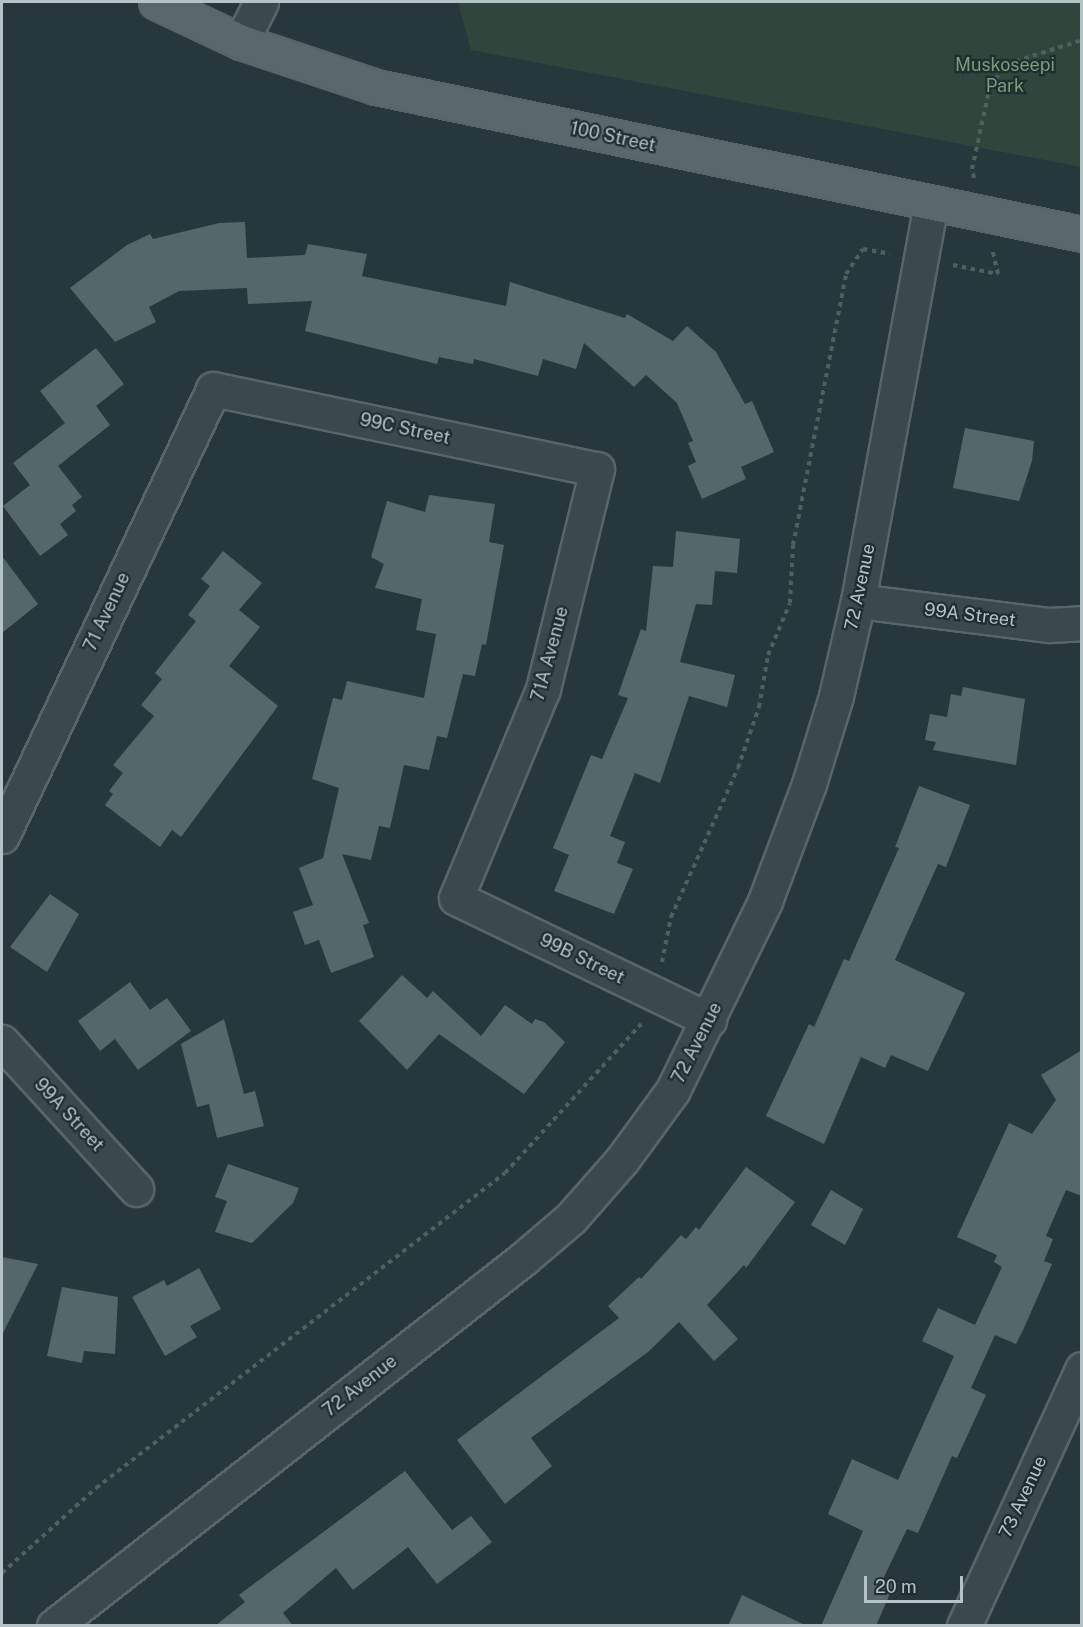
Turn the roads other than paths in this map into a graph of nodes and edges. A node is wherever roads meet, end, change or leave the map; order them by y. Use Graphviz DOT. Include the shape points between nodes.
graph roads {
  1 [pos="156,2"];
  2 [pos="261,2"];
  3 [pos="241,42"];
  4 [pos="932,205"];
  5 [pos="1082,234"];
  6 [pos="213,389"];
  7 [pos="597,469"];
  8 [pos="858,601"];
  9 [pos="1082,623"];
  10 [pos="2,836"];
  11 [pos="456,898"];
  12 [pos="709,1020"];
  13 [pos="2,1042"];
  14 [pos="136,1189"];
  15 [pos="1082,1369"];
  16 [pos="54,1626"];
  17 [pos="964,1626"];
  1 -- 3 [label="main road, 100 Street"];
  2 -- 3 [label="street"];
  3 -- 4 [label="main road, 100 Street" via="376,87"];
  4 -- 5 [label="main road, 100 Street"];
  4 -- 8 [label="street, 72 Avenue"];
  6 -- 7 [label="street, 99C Street"];
  6 -- 10 [label="street, 71 Avenue"];
  7 -- 11 [label="street, 71A Avenue" via="543,689"];
  8 -- 9 [label="street, 99A Street" via="1049,625"];
  8 -- 12 [label="street, 72 Avenue" via="836,696 809,784 765,901"];
  11 -- 12 [label="street, 99B Street"];
  12 -- 16 [label="street, 72 Avenue" via="673,1090 622,1160 571,1218"];
  13 -- 14 [label="street, 99A Street"];
  15 -- 17 [label="street, 73 Avenue"];
}
